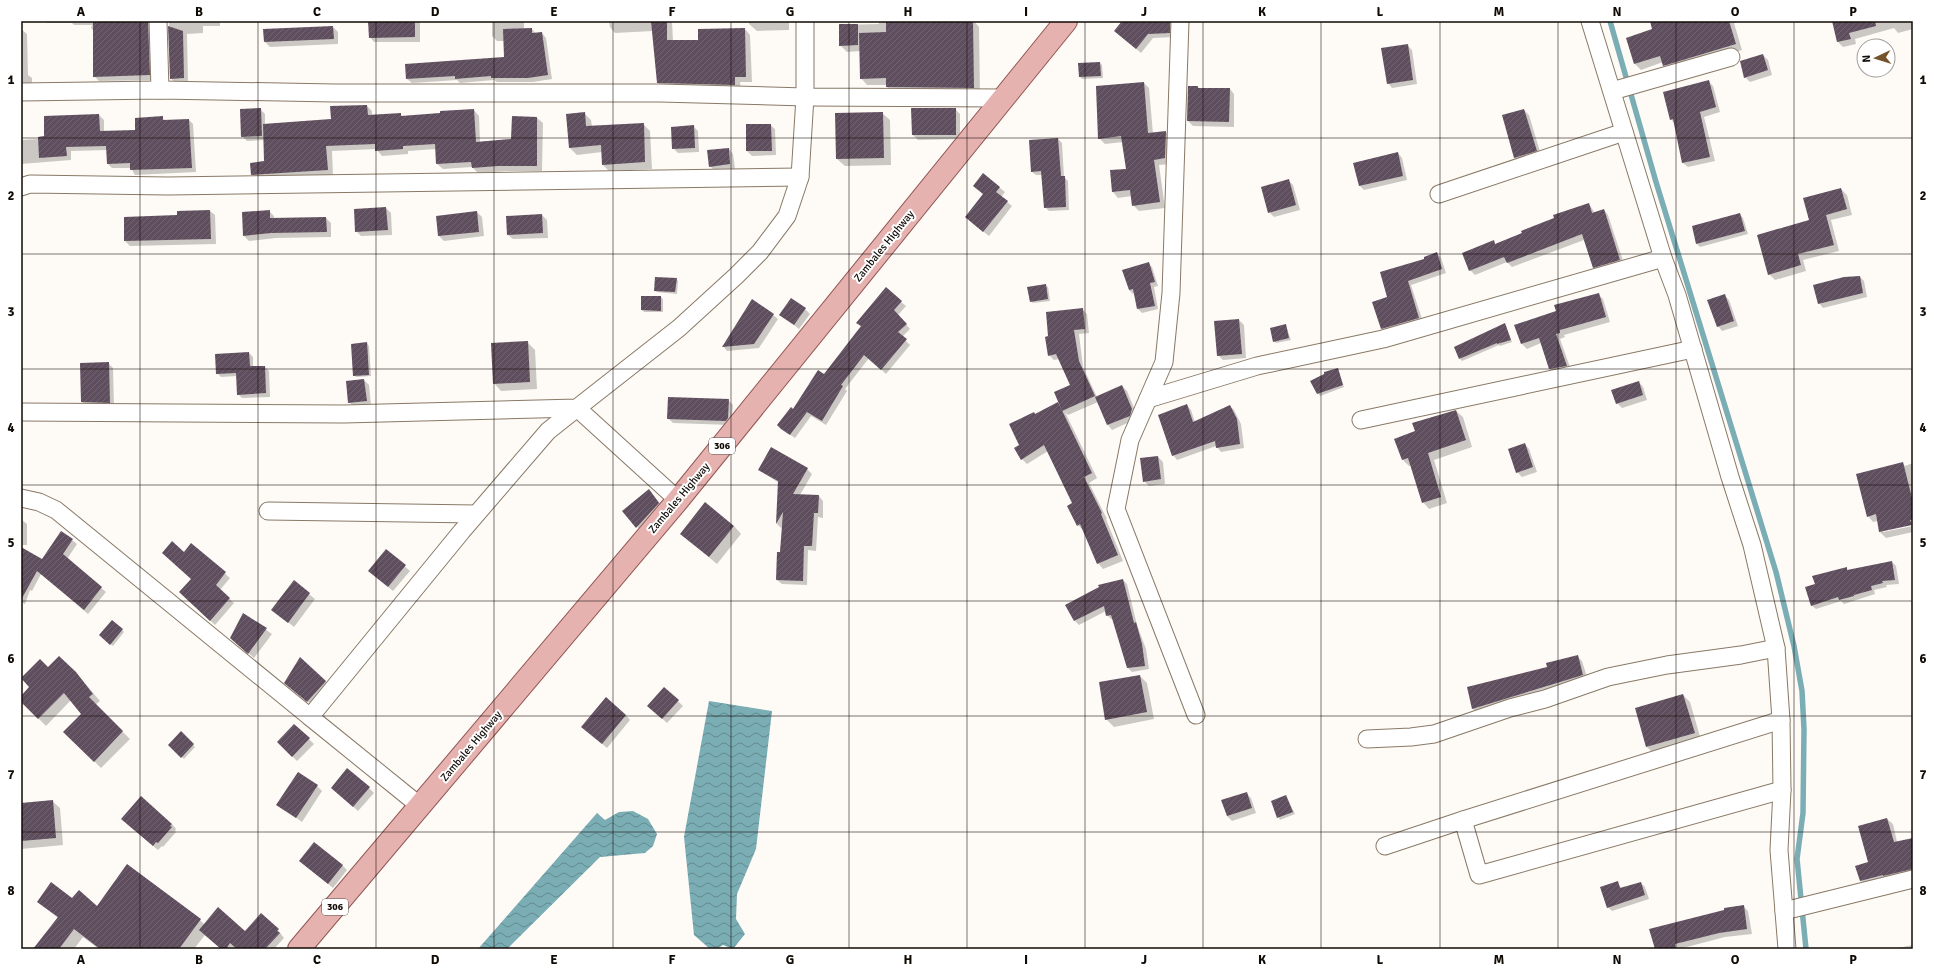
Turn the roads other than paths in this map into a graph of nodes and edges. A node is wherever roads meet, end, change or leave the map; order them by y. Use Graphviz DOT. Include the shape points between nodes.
graph roads {
  1 [pos="158,21"];
  2 [pos="806,21"];
  3 [pos="1066,21"];
  4 [pos="1180,21"];
  5 [pos="1590,21"];
  6 [pos="1731,57"];
  7 [pos="1624,88"];
  8 [pos="160,90"];
  9 [pos="21,92"];
  10 [pos="805,97"];
  11 [pos="1004,98"];
  12 [pos="1624,132"];
  13 [pos="800,177"];
  14 [pos="21,187"];
  15 [pos="1439,194"];
  16 [pos="1663,258"];
  17 [pos="1693,349"];
  18 [pos="1148,399"];
  19 [pos="577,408"];
  20 [pos="21,412"];
  21 [pos="1361,420"];
  22 [pos="21,498"];
  23 [pos="678,500"];
  24 [pos="268,511"];
  25 [pos="476,514"];
  26 [pos="1776,648"];
  27 [pos="1196,714"];
  28 [pos="310,717"];
  29 [pos="1781,720"];
  30 [pos="1367,739"];
  31 [pos="1782,790"];
  32 [pos="420,806"];
  33 [pos="1463,820"];
  34 [pos="1385,846"];
  35 [pos="1913,879"];
  36 [pos="1788,910"];
  37 [pos="299,949"];
  38 [pos="1786,949"];
  1 -- 8 [label="street"];
  2 -- 10 [label="street"];
  3 -- 11 [label="main road, Zambales Highway / 306"];
  4 -- 18 [label="street" via="1171,292 1164,362"];
  5 -- 7 [label="street"];
  6 -- 7 [label="street"];
  7 -- 12 [label="street"];
  8 -- 9 [label="street"];
  8 -- 10 [label="street" via="660,93"];
  10 -- 11 [label="street"];
  10 -- 13 [label="street"];
  11 -- 23 [label="main road, Zambales Highway / 306"];
  12 -- 15 [label="street"];
  12 -- 16 [label="street"];
  13 -- 14 [label="street" via="168,186 37,184"];
  13 -- 19 [label="street" via="787,216 760,252 680,328"];
  16 -- 17 [label="street"];
  16 -- 18 [label="street" via="1383,339 1257,366"];
  17 -- 21 [label="street"];
  17 -- 26 [label="street" via="1752,545"];
  18 -- 27 [label="street" via="1130,440 1116,509"];
  19 -- 20 [label="street" via="344,414"];
  19 -- 23 [label="street"];
  19 -- 25 [label="street" via="548,431"];
  22 -- 28 [label="street" via="39,502 56,510"];
  23 -- 32 [label="main road, Zambales Highway / 306"];
  24 -- 25 [label="street"];
  25 -- 28 [label="street"];
  26 -- 29 [label="street"];
  26 -- 30 [label="street" via="1608,677 1434,734 1411,738"];
  28 -- 32 [label="street"];
  29 -- 31 [label="street"];
  29 -- 33 [label="street"];
  31 -- 33 [label="street" via="1479,875"];
  31 -- 36 [label="street" via="1779,850"];
  32 -- 37 [label="main road, Zambales Highway / 306"];
  33 -- 34 [label="street"];
  35 -- 36 [label="street"];
  36 -- 38 [label="street"];
}
